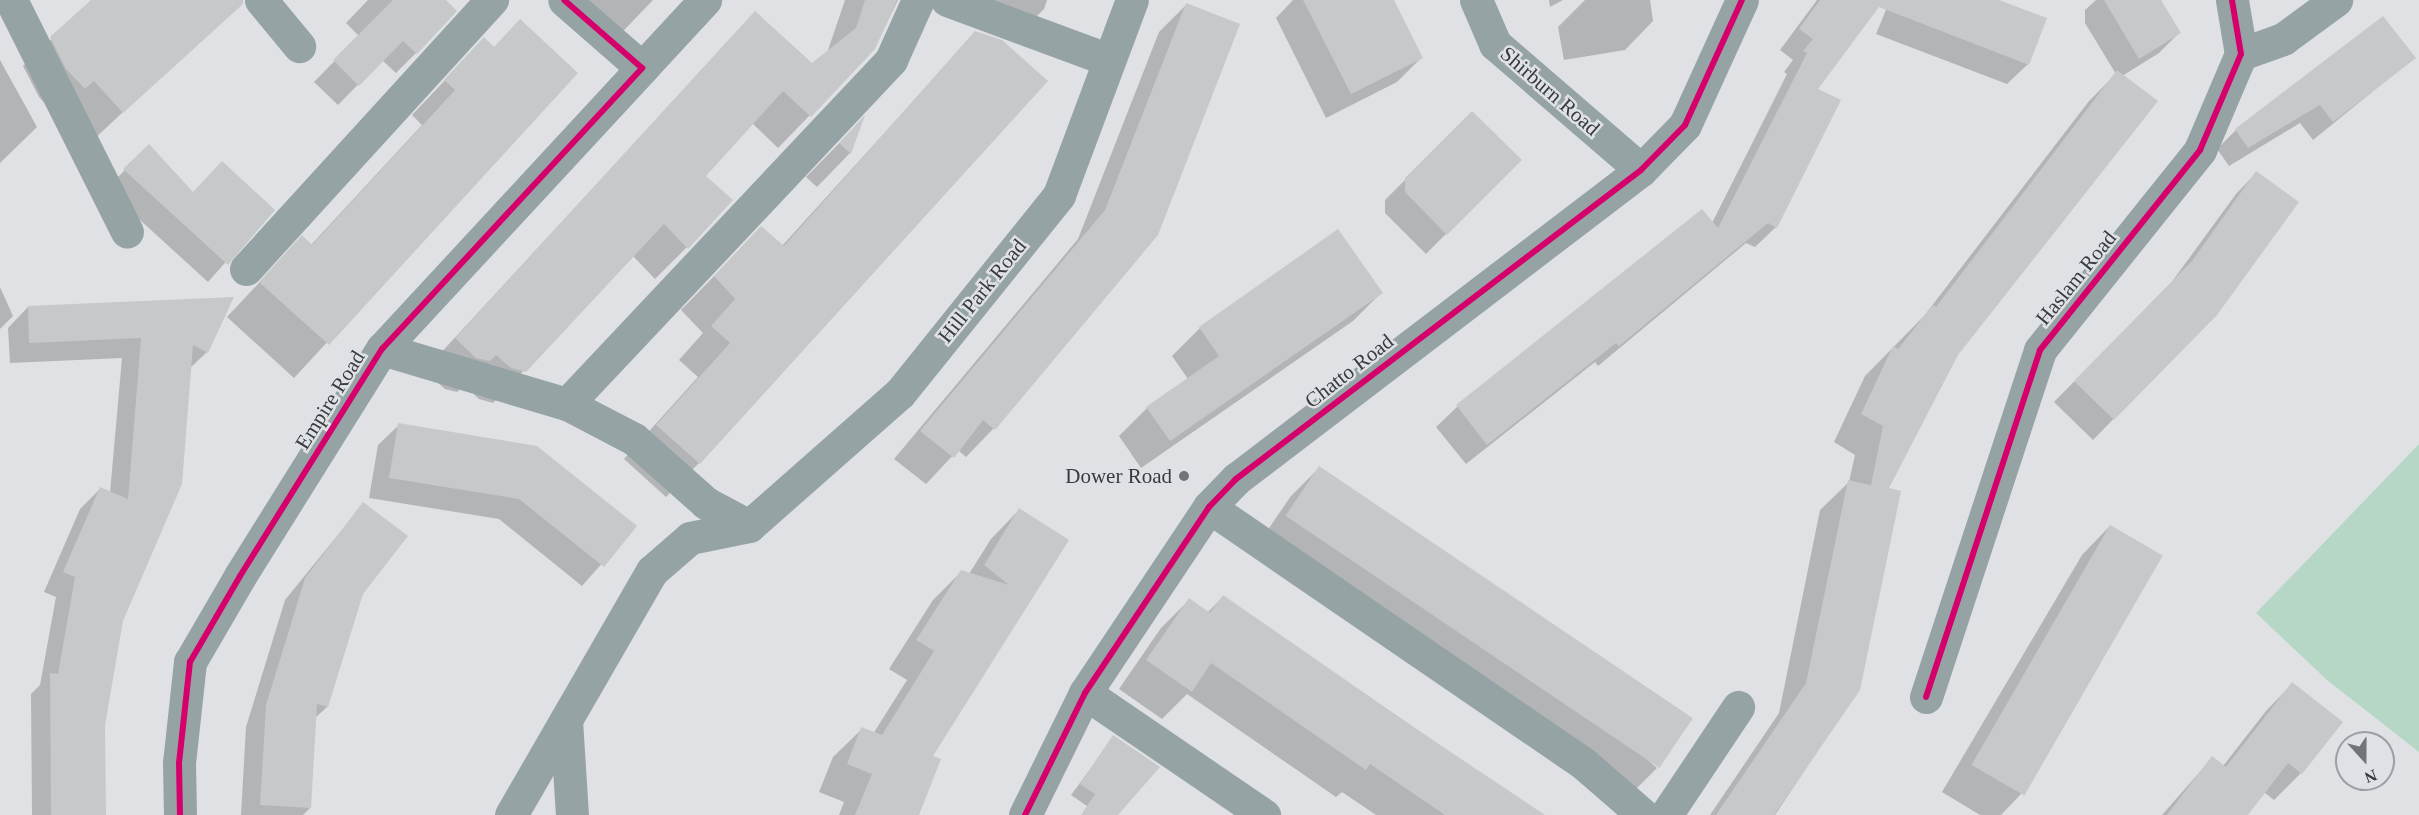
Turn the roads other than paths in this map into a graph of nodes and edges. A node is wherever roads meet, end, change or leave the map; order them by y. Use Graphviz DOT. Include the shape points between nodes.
graph roads {
  1 [pos="12,0"];
  2 [pos="261,0"];
  3 [pos="492,0"];
  4 [pos="564,0"];
  5 [pos="705,0"];
  6 [pos="918,0"];
  7 [pos="947,0"];
  8 [pos="1132,0"];
  9 [pos="1476,0"];
  10 [pos="1742,0"];
  11 [pos="2232,0"];
  12 [pos="2336,0"];
  13 [pos="299,46"];
  14 [pos="2241,54"];
  15 [pos="1109,60"];
  16 [pos="642,68"];
  17 [pos="1641,170"];
  18 [pos="127,232"];
  19 [pos="246,269"];
  20 [pos="382,349"];
  21 [pos="567,404"];
  22 [pos="1209,507"];
  23 [pos="749,526"];
  24 [pos="1085,693"];
  25 [pos="1926,697"];
  26 [pos="1738,707"];
  27 [pos="566,720"];
  28 [pos="180,815"];
  29 [pos="511,815"];
  30 [pos="572,815"];
  31 [pos="1025,815"];
  32 [pos="1264,815"];
  33 [pos="1643,815"];
  34 [pos="1666,815"];
  1 -- 18 [label="street"];
  2 -- 13 [label="street"];
  3 -- 19 [label="street"];
  4 -- 16 [label="street"];
  5 -- 16 [label="street, Empire Road"];
  6 -- 21 [label="street" via="891,60"];
  7 -- 15 [label="street"];
  8 -- 15 [label="street, Hill Park Road"];
  9 -- 17 [label="street, Shirburn Road" via="1495,44"];
  10 -- 17 [label="street, Chatto Road" via="1685,125"];
  11 -- 14 [label="street"];
  12 -- 14 [label="street" via="2283,39"];
  14 -- 25 [label="street, Haslam Road" via="2200,150 2040,350"];
  15 -- 23 [label="street, Hill Park Road" via="1059,195 900,393"];
  16 -- 20 [label="street, Empire Road"];
  17 -- 22 [label="street, Chatto Road" via="1236,479"];
  20 -- 21 [label="street"];
  20 -- 28 [label="street, Empire Road" via="190,662 179,763"];
  21 -- 23 [label="street" via="634,439 706,502"];
  22 -- 24 [label="street, Chatto Road"];
  22 -- 33 [label="street" via="1583,763"];
  23 -- 27 [label="street" via="690,538 652,571"];
  24 -- 31 [label="street, Chatto Road"];
  24 -- 32 [label="street"];
  26 -- 34 [label="street"];
  27 -- 29 [label="street"];
  27 -- 30 [label="street"];
}
